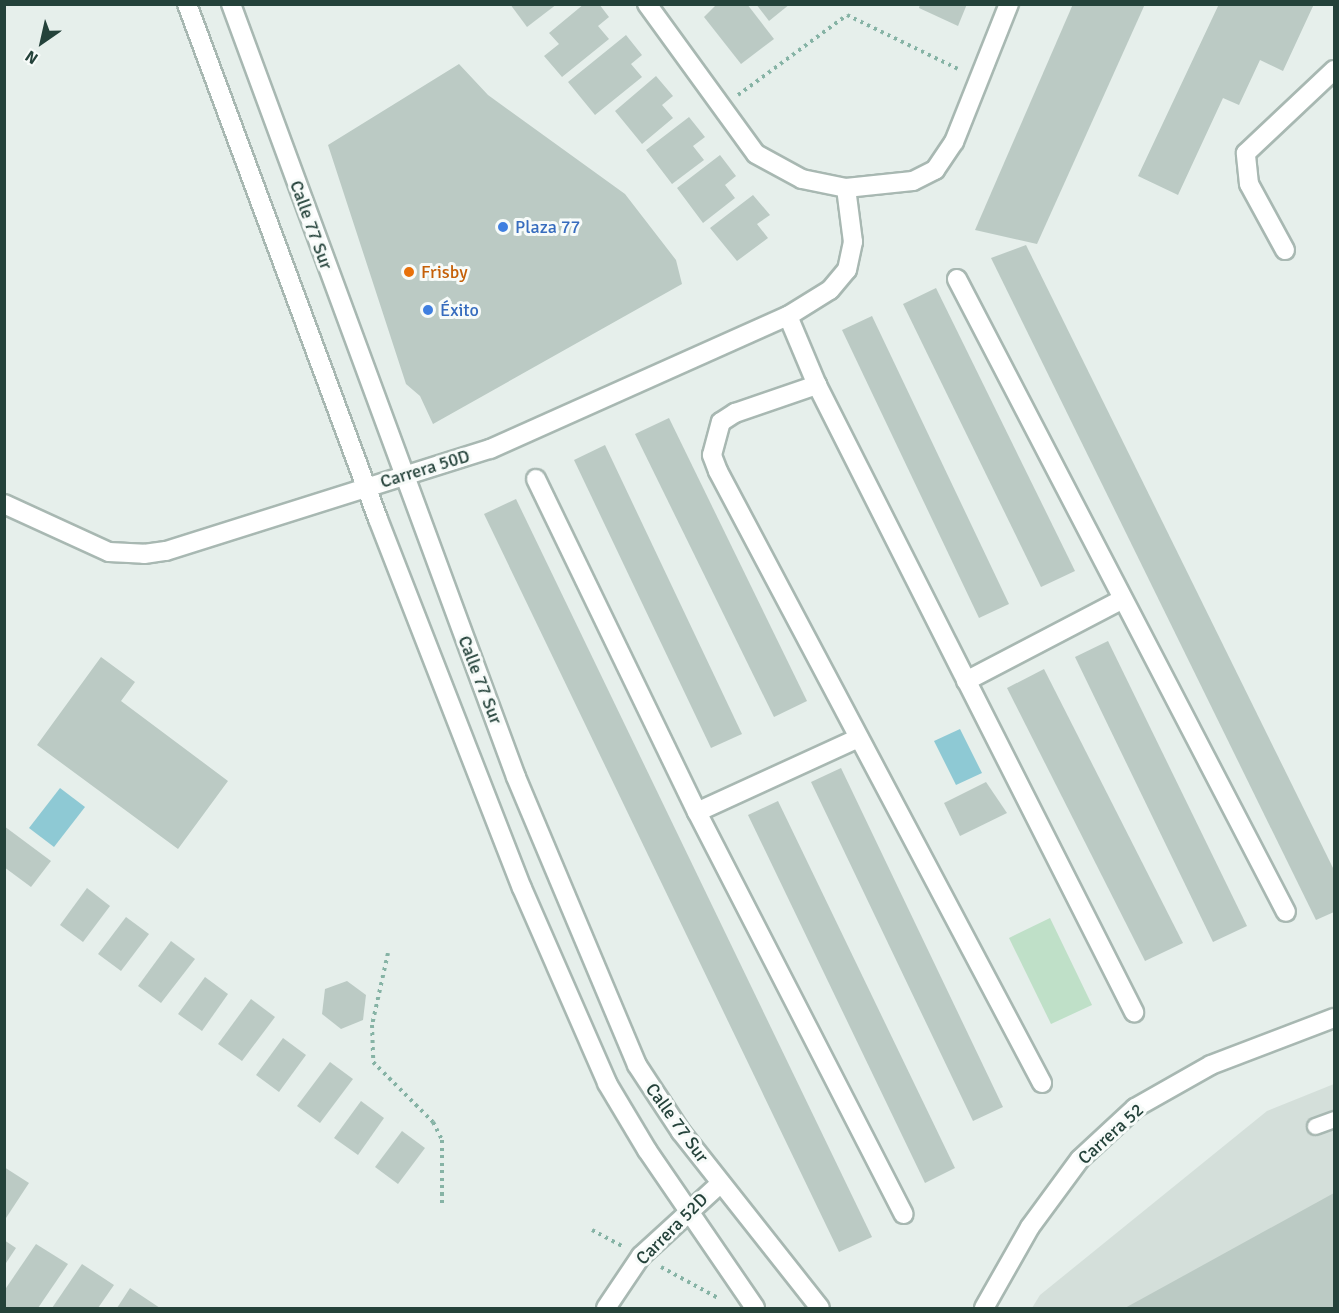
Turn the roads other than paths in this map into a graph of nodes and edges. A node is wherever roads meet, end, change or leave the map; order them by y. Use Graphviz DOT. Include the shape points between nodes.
graph roads {
  1 [pos="188,4"];
  2 [pos="231,4"];
  3 [pos="647,4"];
  4 [pos="1009,4"];
  5 [pos="1335,70"];
  6 [pos="846,188"];
  7 [pos="1284,250"];
  8 [pos="957,279"];
  9 [pos="788,316"];
  10 [pos="817,385"];
  11 [pos="404,476"];
  12 [pos="536,479"];
  13 [pos="366,487"];
  14 [pos="4,504"];
  15 [pos="1121,600"];
  16 [pos="966,681"];
  17 [pos="859,738"];
  18 [pos="698,812"];
  19 [pos="1286,912"];
  20 [pos="1134,1012"];
  21 [pos="1335,1018"];
  22 [pos="1042,1083"];
  23 [pos="1335,1119"];
  24 [pos="1315,1126"];
  25 [pos="721,1183"];
  26 [pos="688,1210"];
  27 [pos="904,1214"];
  28 [pos="606,1308"];
  29 [pos="755,1308"];
  30 [pos="820,1308"];
  31 [pos="984,1308"];
  1 -- 13 [label="street, Calle 77 Sur"];
  2 -- 11 [label="street, Calle 77 Sur"];
  3 -- 6 [label="street" via="756,154 780,170"];
  4 -- 6 [label="street" via="954,142 935,170 913,181"];
  5 -- 7 [label="street" via="1246,153 1249,184"];
  6 -- 9 [label="street, Carrera 50D" via="853,242 847,270 830,290"];
  8 -- 15 [label="street" via="1067,484"];
  9 -- 10 [label="street"];
  9 -- 11 [label="street, Carrera 50D" via="490,449"];
  10 -- 16 [label="street"];
  10 -- 17 [label="street" via="735,413 721,422 712,454"];
  11 -- 13 [label="street, Carrera 50D"];
  11 -- 25 [label="street, Calle 77 Sur" via="516,777 637,1065"];
  12 -- 18 [label="street"];
  13 -- 14 [label="street, Carrera 50D" via="166,551 144,554 109,552"];
  13 -- 26 [label="street, Calle 77 Sur" via="522,888 607,1083"];
  15 -- 16 [label="street"];
  15 -- 19 [label="street"];
  16 -- 20 [label="street"];
  17 -- 18 [label="street"];
  17 -- 22 [label="street"];
  18 -- 27 [label="street"];
  21 -- 31 [label="street, Carrera 52" via="1211,1065 1135,1108 1080,1159 1030,1227"];
  23 -- 24 [label="lane"];
  25 -- 26 [label="street, Carrera 52D"];
  25 -- 30 [label="street, Calle 77 Sur"];
  26 -- 28 [label="street, Carrera 52D" via="641,1256"];
  26 -- 29 [label="street, Calle 77 Sur"];
}
